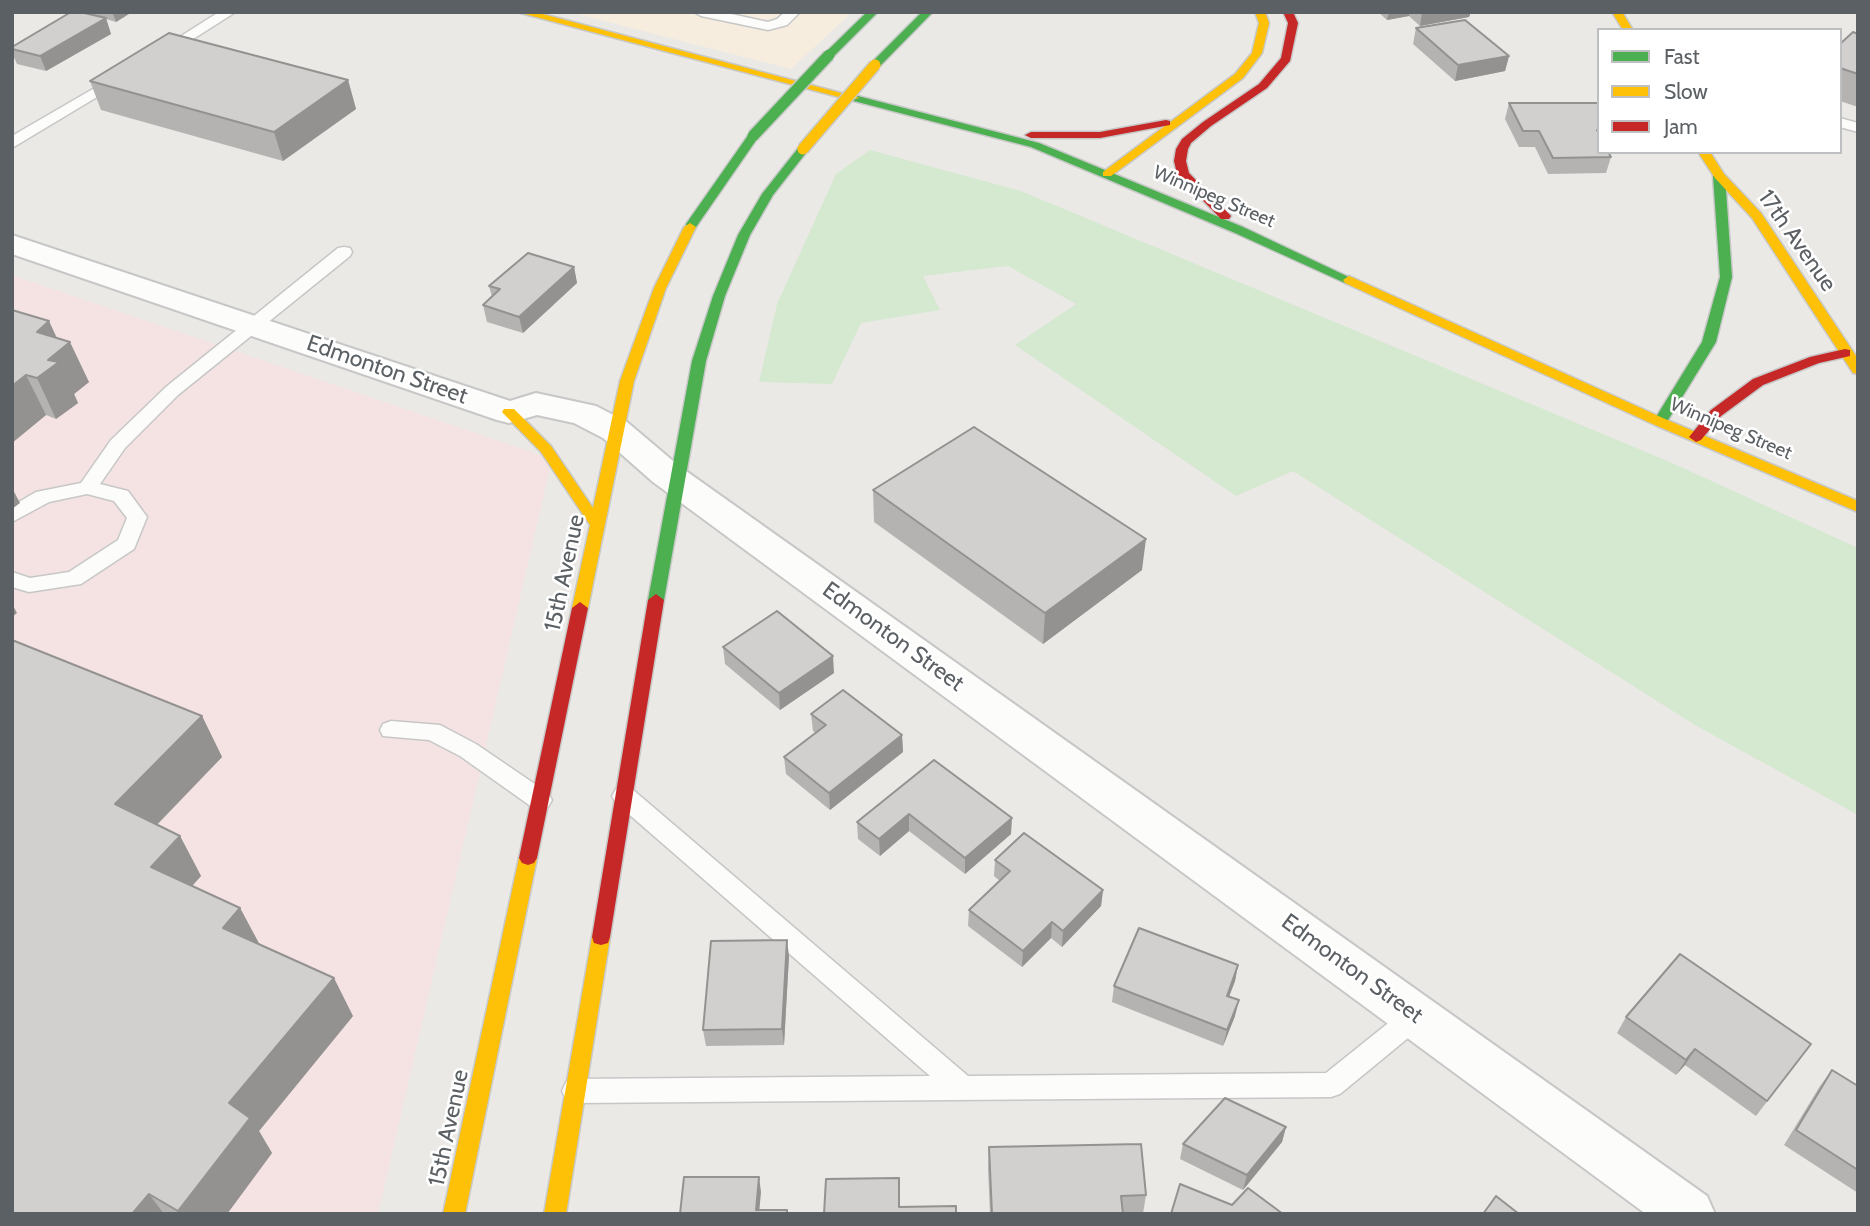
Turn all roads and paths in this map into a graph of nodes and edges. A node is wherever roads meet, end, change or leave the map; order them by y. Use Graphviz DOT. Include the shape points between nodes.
graph roads {
  1 [pos="522,12"];
  2 [pos="701,12"];
  3 [pos="793,12"];
  4 [pos="873,12"];
  5 [pos="928,12"];
  6 [pos="1260,12"];
  7 [pos="1288,12"];
  8 [pos="1617,12"];
  9 [pos="227,13"];
  10 [pos="1627,28"];
  11 [pos="155,56"];
  12 [pos="131,71"];
  13 [pos="1176,121"];
  14 [pos="991,133"];
  15 [pos="12,142"];
  16 [pos="1705,154"];
  17 [pos="1107,174"];
  18 [pos="1719,176"];
  19 [pos="1239,230"];
  20 [pos="12,244"];
  21 [pos="344,251"];
  22 [pos="252,325"];
  23 [pos="1845,354"];
  24 [pos="1858,370"];
  25 [pos="509,412"];
  26 [pos="1660,422"];
  27 [pos="615,430"];
  28 [pos="1696,437"];
  29 [pos="676,479"];
  30 [pos="87,488"];
  31 [pos="1858,507"];
  32 [pos="12,515"];
  33 [pos="598,526"];
  34 [pos="12,579"];
  35 [pos="391,730"];
  36 [pos="624,796"];
  37 [pos="540,800"];
  38 [pos="1416,1016"];
  39 [pos="964,1088"];
  40 [pos="575,1091"];
  41 [pos="454,1214"];
  42 [pos="555,1214"];
  43 [pos="1689,1214"];
  1 -- 14 [label="main road, Winnipeg Street"];
  2 -- 3 [label="lane" via="768,26"];
  4 -- 27 [label="main road, 15th Avenue, bridge" via="753,136 692,224 660,288"];
  5 -- 29 [label="main road, bridge" via="803,149 744,235 699,361"];
  6 -- 13 [label="main road" via="1264,23 1257,53 1239,76"];
  7 -- 19 [label="main road" via="1293,23 1286,59 1263,86 1207,124 1182,149 1183,174"];
  8 -- 10 [label="main road"];
  9 -- 11 [label="lane"];
  12 -- 15 [label="lane"];
  13 -- 14 [label="main road" via="1100,135"];
  13 -- 17 [label="main road"];
  14 -- 17 [label="main road, Winnipeg Street"];
  16 -- 18 [label="main road, 17th Avenue"];
  17 -- 19 [label="main road, Winnipeg Street"];
  18 -- 23 [label="main road, 17th Avenue" via="1757,216"];
  18 -- 26 [label="main road, 17th Avenue" via="1726,276 1709,342"];
  19 -- 26 [label="main road, Winnipeg Street"];
  20 -- 22 [label="street, Edmonton Street"];
  21 -- 22 [label="lane"];
  22 -- 25 [label="street, Edmonton Street"];
  22 -- 30 [label="lane" via="118,444"];
  23 -- 24 [label="main road, 17th Avenue"];
  23 -- 28 [label="main road" via="1758,382 1716,413"];
  25 -- 27 [label="street, Edmonton Street" via="536,404 584,414"];
  25 -- 33 [label="main road" via="546,449"];
  26 -- 28 [label="main road, Winnipeg Street"];
  27 -- 29 [label="street, Edmonton Street"];
  27 -- 33 [label="main road, 15th Avenue"];
  28 -- 31 [label="main road, Winnipeg Street"];
  29 -- 36 [label="main road"];
  29 -- 38 [label="street, Edmonton Street"];
  30 -- 32 [label="lane" via="43,497"];
  30 -- 34 [label="lane" via="121,496 136,517 127,544 74,579 29,585"];
  33 -- 37 [label="main road, 15th Avenue"];
  35 -- 37 [label="lane" via="432,731"];
  36 -- 39 [label="lane"];
  36 -- 40 [label="main road"];
  37 -- 41 [label="main road, 15th Avenue"];
  38 -- 39 [label="lane" via="1331,1085"];
  38 -- 43 [label="street, Edmonton Street"];
  39 -- 40 [label="lane"];
  40 -- 42 [label="main road"];
}
